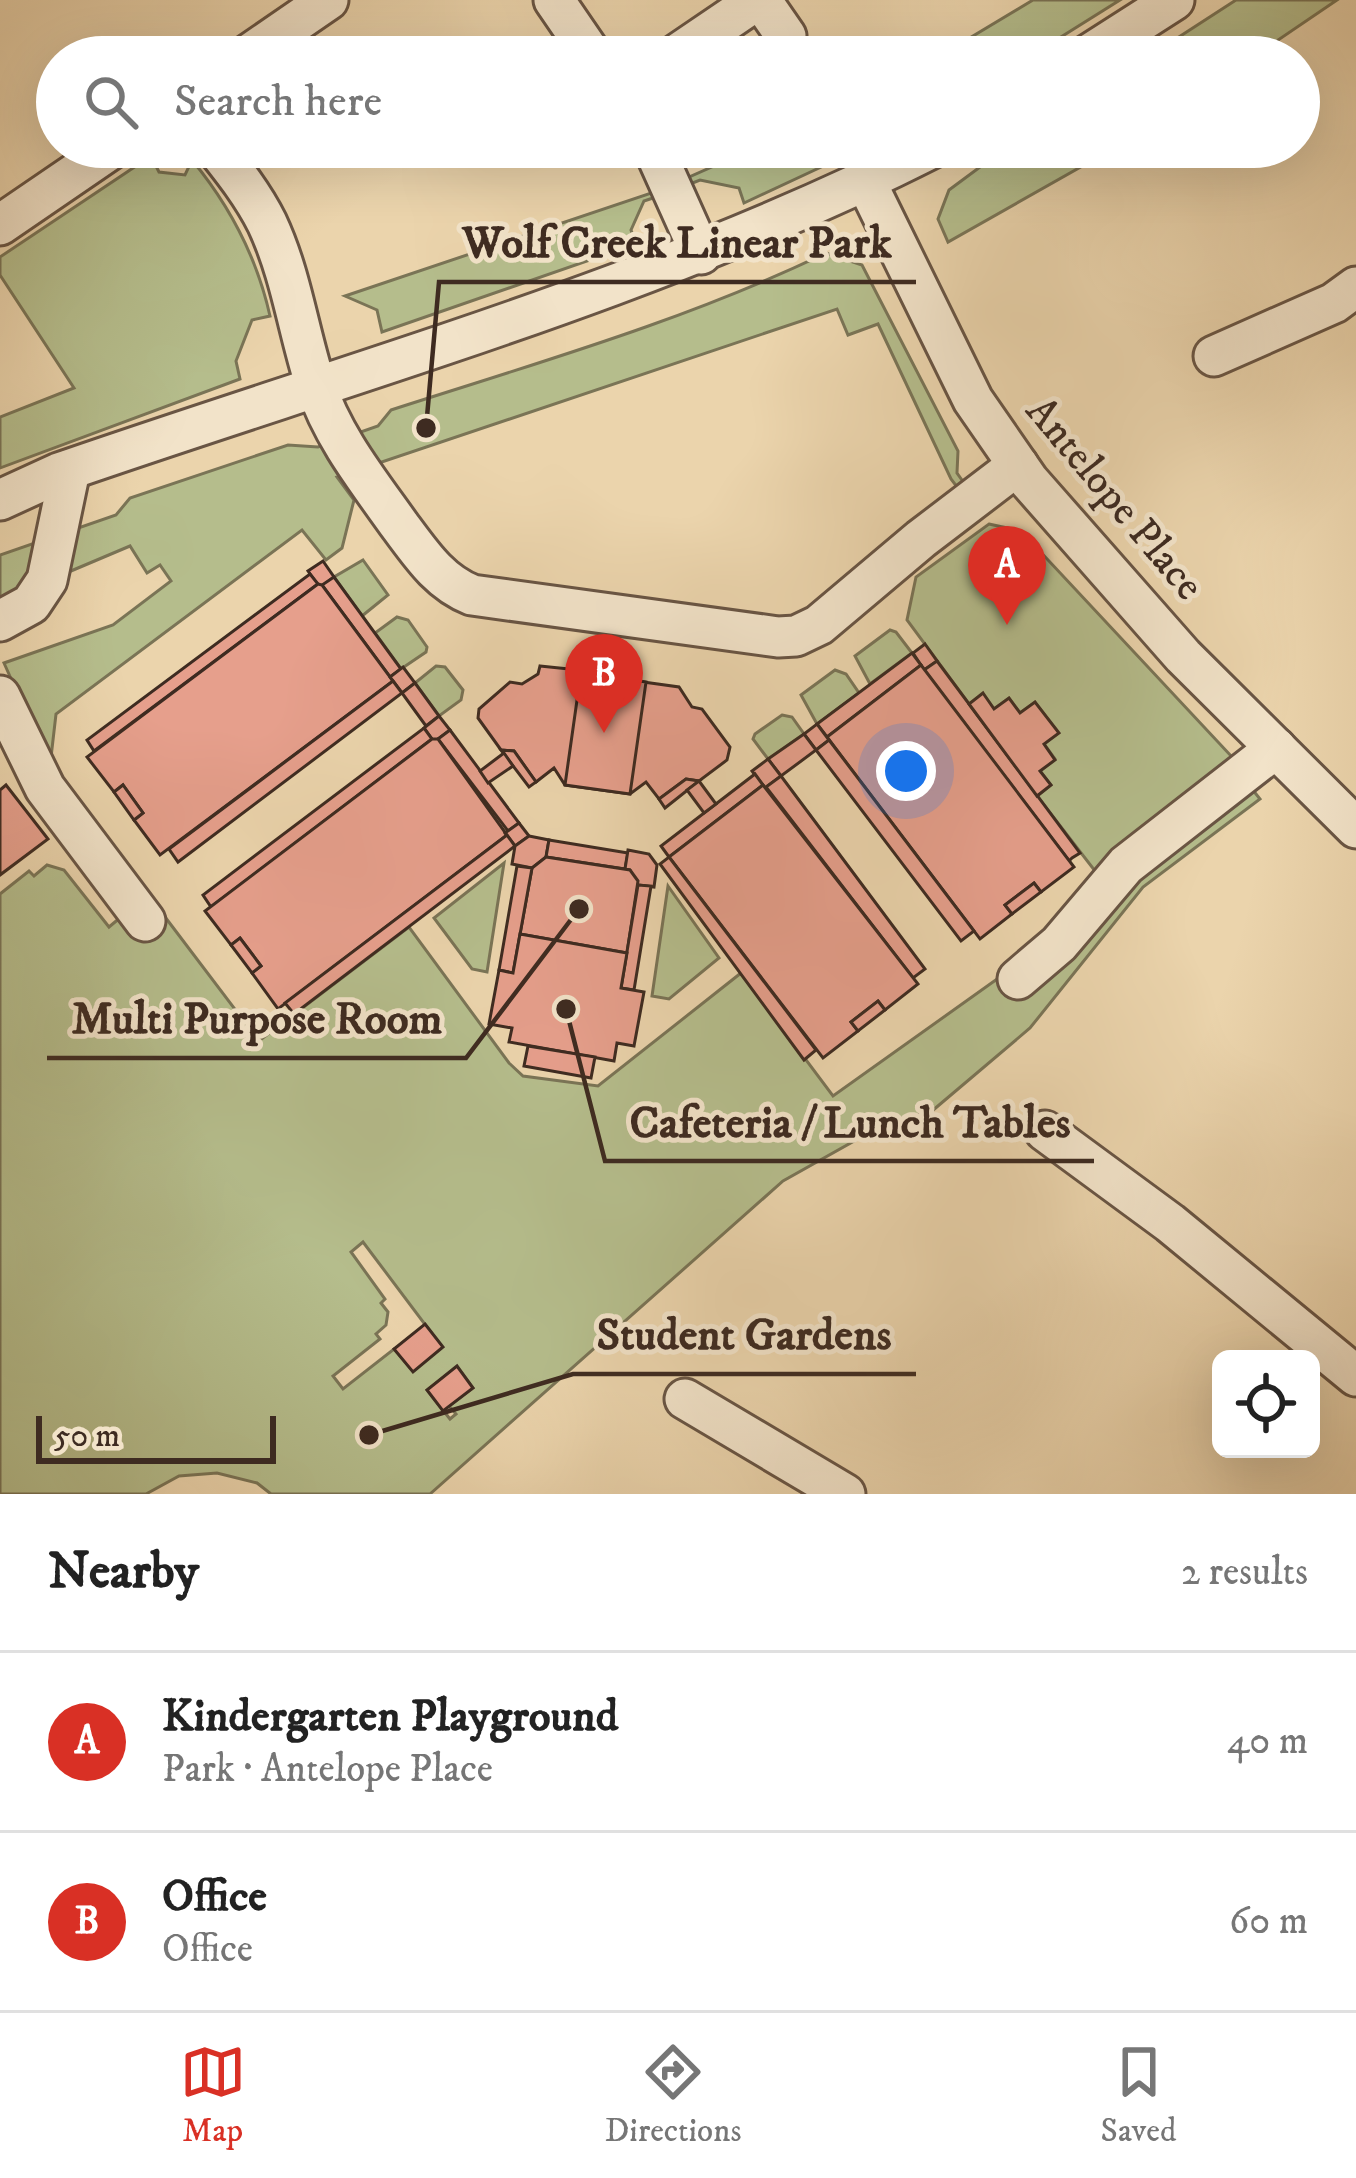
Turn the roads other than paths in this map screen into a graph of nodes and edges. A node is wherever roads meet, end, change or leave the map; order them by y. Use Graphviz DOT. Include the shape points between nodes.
graph roads {
  1 [pos="328,0"];
  2 [pos="554,0"];
  3 [pos="759,0"];
  4 [pos="1174,0"];
  5 [pos="276,36"];
  6 [pos="579,36"];
  7 [pos="705,36"];
  8 [pos="786,36"];
  9 [pos="1118,36"];
  10 [pos="84,168"];
  11 [pos="231,168"];
  12 [pos="662,168"];
  13 [pos="893,168"];
  14 [pos="866,182"];
  15 [pos="0,226"];
  16 [pos="701,254"];
  17 [pos="1356,287"];
  18 [pos="1214,356"];
  19 [pos="316,386"];
  20 [pos="1018,466"];
  21 [pos="70,470"];
  22 [pos="0,500"];
  23 [pos="0,621"];
  24 [pos="0,695"];
  25 [pos="1276,748"];
  26 [pos="1354,819"];
  27 [pos="145,920"];
  28 [pos="1018,979"];
  29 [pos="1045,1131"];
  30 [pos="1351,1362"];
  31 [pos="686,1399"];
  32 [pos="845,1494"];
  1 -- 5 [label="street"];
  2 -- 6 [label="street"];
  3 -- 7 [label="street"];
  3 -- 8 [label="street"];
  4 -- 9 [label="street"];
  10 -- 15 [label="street"];
  11 -- 19 [label="street" via="283,264"];
  12 -- 16 [label="street"];
  13 -- 14 [label="street"];
  14 -- 16 [label="street"];
  14 -- 20 [label="street, Antelope Place" via="973,400"];
  16 -- 19 [label="street"];
  17 -- 18 [label="street"];
  19 -- 20 [label="street" via="340,440 456,589 778,637 819,625"];
  19 -- 21 [label="street"];
  20 -- 25 [label="street, Antelope Place" via="1183,656"];
  21 -- 22 [label="street"];
  21 -- 23 [label="street" via="47,580 32,604"];
  24 -- 27 [label="street" via="45,788"];
  25 -- 26 [label="street, Antelope Place"];
  25 -- 28 [label="street" via="1126,865"];
  29 -- 30 [label="street"];
  31 -- 32 [label="street"];
}
